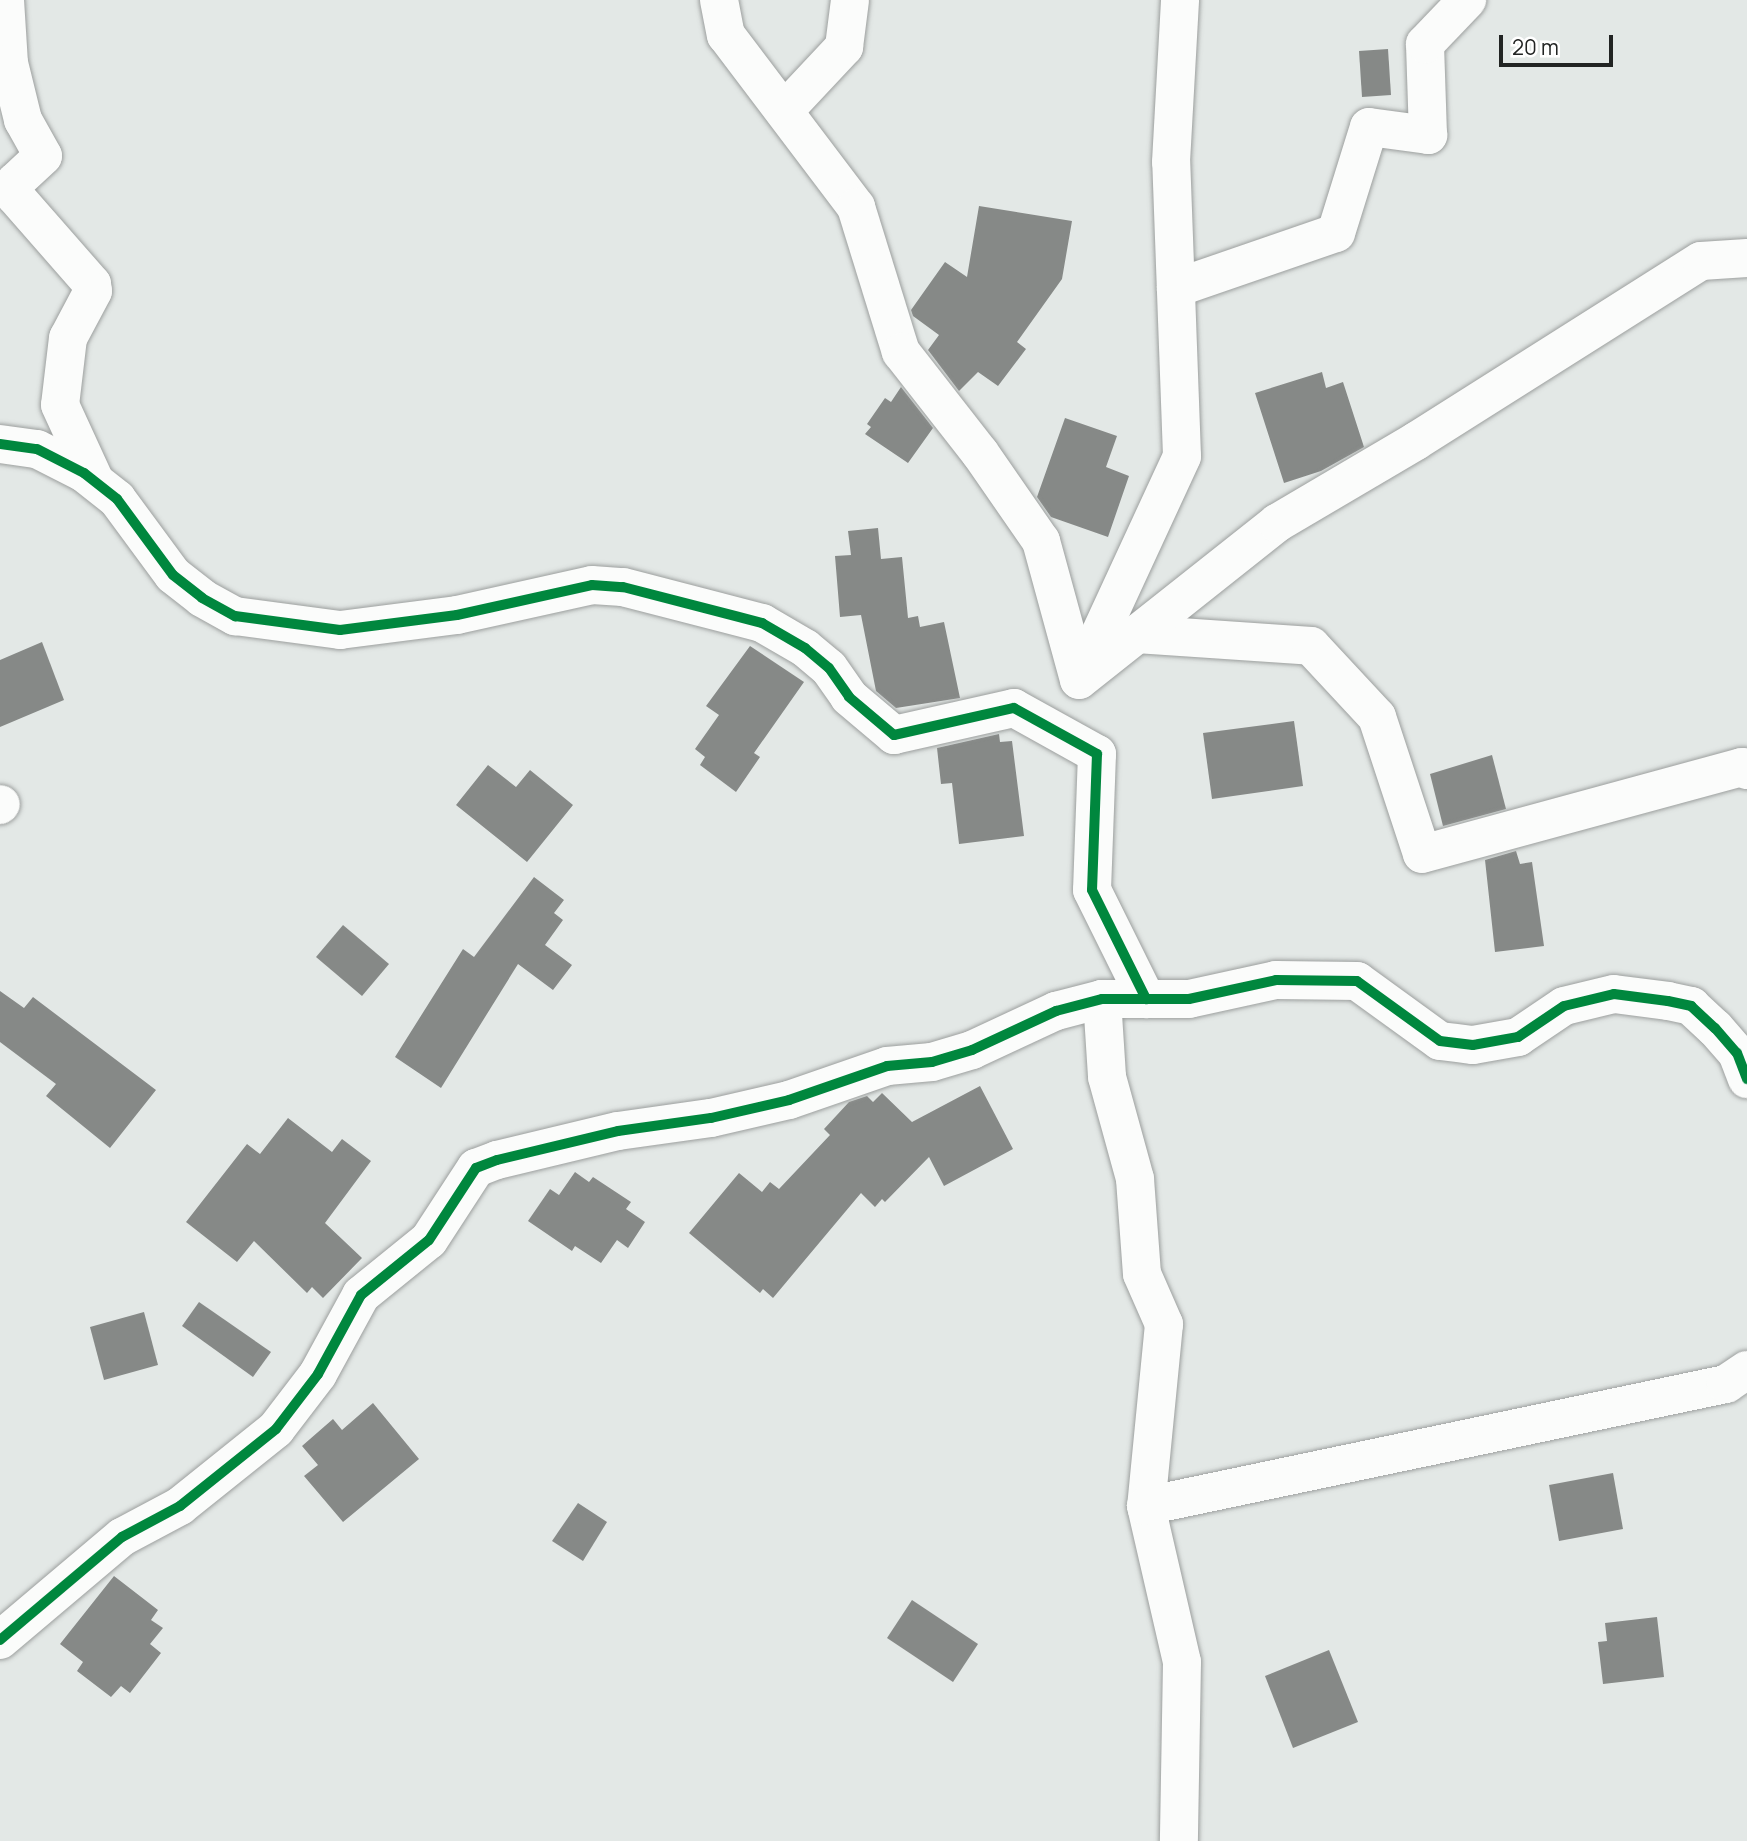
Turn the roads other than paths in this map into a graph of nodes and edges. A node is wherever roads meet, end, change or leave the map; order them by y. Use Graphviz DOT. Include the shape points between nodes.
graph roads {
  1 [pos="5,0"];
  2 [pos="719,0"];
  3 [pos="850,0"];
  4 [pos="1180,0"];
  5 [pos="1467,0"];
  6 [pos="784,111"];
  7 [pos="1747,258"];
  8 [pos="1176,288"];
  9 [pos="0,444"];
  10 [pos="95,482"];
  11 [pos="1137,634"];
  12 [pos="1079,680"];
  13 [pos="1747,770"];
  14 [pos="1102,999"];
  15 [pos="1146,999"];
  16 [pos="1747,1079"];
  17 [pos="1747,1370"];
  18 [pos="1146,1506"];
  19 [pos="0,1640"];
  20 [pos="1179,1841"];
  1 -- 10 [label="street" via="9,63 23,120 43,156 15,182 15,196 92,284 93,291 68,338 60,405"];
  2 -- 6 [label="street" via="726,34"];
  3 -- 6 [label="street" via="844,47"];
  4 -- 8 [label="street" via="1171,162"];
  5 -- 8 [label="street" via="1425,44 1428,135 1368,127 1336,233"];
  6 -- 12 [label="street" via="856,207 901,352 1041,541"];
  7 -- 11 [label="street" via="1701,261 1416,441 1325,492 1277,523"];
  8 -- 12 [label="street" via="1182,456"];
  9 -- 10 [label="street" via="37,449 66,461"];
  10 -- 15 [label="street" via="117,499 173,575 235,616 340,630 457,615 592,586 623,587 762,623 806,648 829,668 849,697 894,735 1014,708 1097,754 1093,890"];
  11 -- 12 [label="street"];
  11 -- 13 [label="street" via="1311,646 1377,717 1422,854 1742,767"];
  14 -- 15 [label="street"];
  14 -- 18 [label="street" via="1107,1077 1135,1179 1142,1274 1164,1324"];
  14 -- 19 [label="street" via="1056,1011 972,1050 932,1062 887,1066 789,1100 711,1118 618,1131 476,1168 429,1240 361,1295 318,1374 276,1429 180,1506 122,1537"];
  15 -- 16 [label="street" via="1189,999 1276,980 1357,981 1440,1041 1473,1045 1518,1037 1563,1006 1614,994 1668,1001 1691,1006 1715,1028 1737,1053"];
  17 -- 18 [label="street" via="1726,1384"];
  18 -- 20 [label="street" via="1182,1662"];
}
